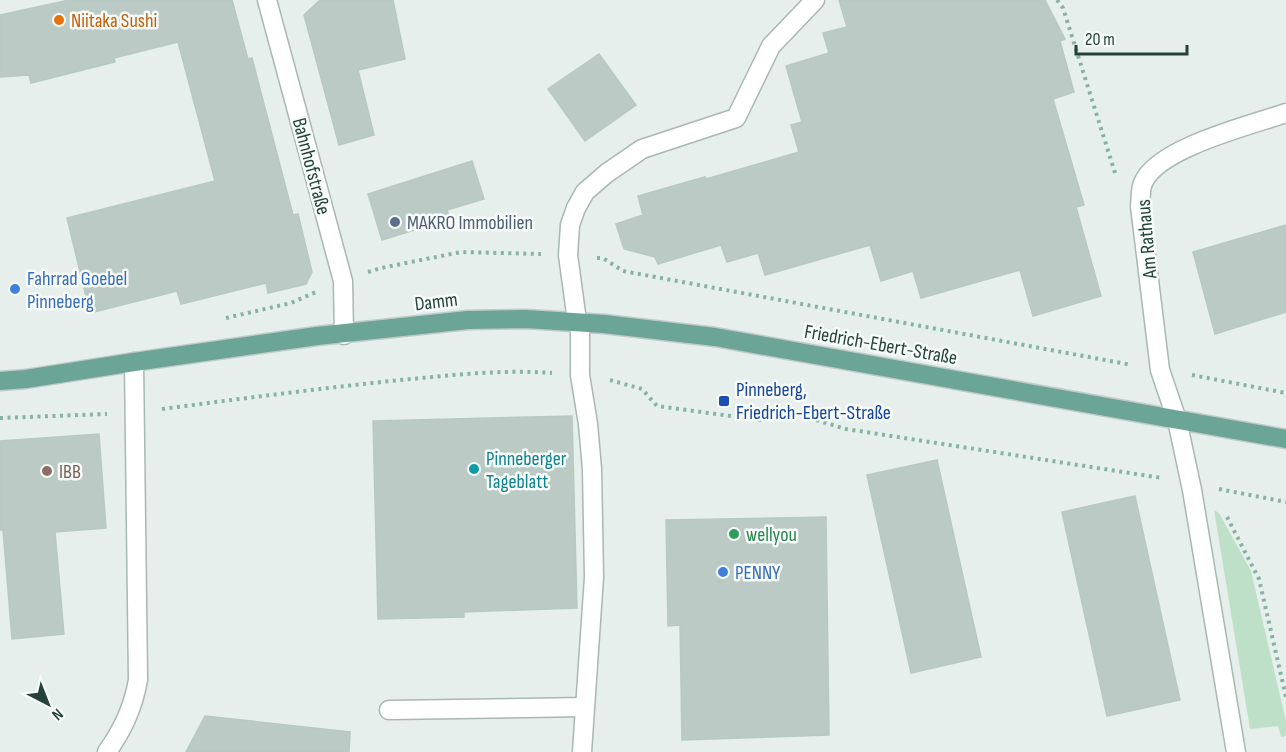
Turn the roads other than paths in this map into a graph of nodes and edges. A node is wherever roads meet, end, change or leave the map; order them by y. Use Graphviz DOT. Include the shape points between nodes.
graph roads {
  1 [pos="267,0"];
  2 [pos="815,0"];
  3 [pos="1286,113"];
  4 [pos="578,322"];
  5 [pos="344,335"];
  6 [pos="134,362"];
  7 [pos="0,381"];
  8 [pos="1177,420"];
  9 [pos="1286,439"];
  10 [pos="585,707"];
  11 [pos="389,710"];
  12 [pos="107,752"];
  13 [pos="582,752"];
  14 [pos="1236,752"];
  1 -- 5 [label="street, Bahnhofstraße" via="344,281"];
  2 -- 4 [label="street" via="771,46 736,118 642,149 585,192 570,225 568,255"];
  3 -- 8 [label="street, Am Rathaus" via="1182,149 1155,165 1142,183 1140,206 1160,370"];
  4 -- 5 [label="main road, Damm" via="468,320"];
  4 -- 8 [label="main road, Friedrich-Ebert-Straße" via="715,337"];
  4 -- 10 [label="street" via="580,375 591,458 594,577"];
  5 -- 6 [label="main road, Damm"];
  6 -- 7 [label="main road, Damm"];
  6 -- 12 [label="street" via="138,680 131,711"];
  8 -- 9 [label="main road, Friedrich-Ebert-Straße"];
  8 -- 14 [label="street"];
  10 -- 11 [label="street"];
  10 -- 13 [label="street"];
}
